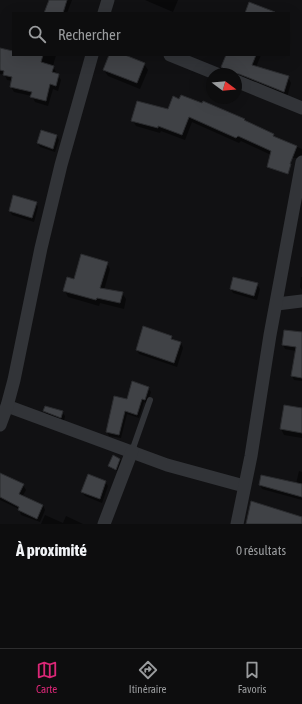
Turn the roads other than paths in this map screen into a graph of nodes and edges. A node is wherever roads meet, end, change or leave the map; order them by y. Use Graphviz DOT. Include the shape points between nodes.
graph roads {
  1 [pos="108,0"];
  2 [pos="104,12"];
  3 [pos="92,56"];
  4 [pos="172,56"];
  5 [pos="206,70"];
  6 [pos="242,83"];
  7 [pos="302,108"];
  8 [pos="302,162"];
  9 [pos="302,301"];
  10 [pos="277,304"];
  11 [pos="150,400"];
  12 [pos="7,406"];
  13 [pos="0,425"];
  14 [pos="132,451"];
  15 [pos="244,486"];
  16 [pos="104,524"];
  17 [pos="237,524"];
  1 -- 2 [label="street"];
  3 -- 12 [label="street" via="56,188"];
  4 -- 5 [label="street"];
  6 -- 7 [label="street"];
  8 -- 10 [label="street"];
  9 -- 10 [label="street"];
  10 -- 15 [label="street"];
  11 -- 14 [label="lane"];
  12 -- 13 [label="street"];
  12 -- 14 [label="street"];
  14 -- 15 [label="street" via="167,465"];
  14 -- 16 [label="street"];
  15 -- 17 [label="street"];
}
